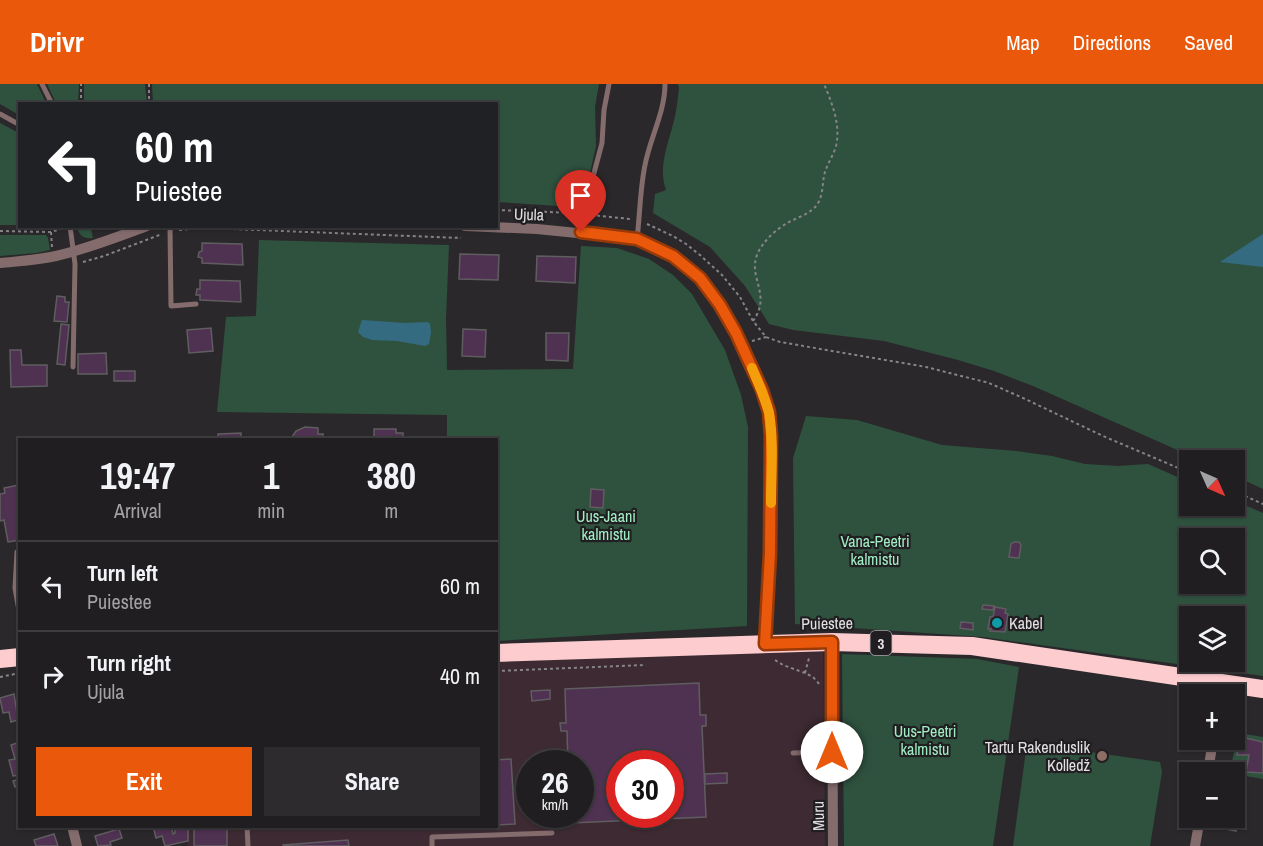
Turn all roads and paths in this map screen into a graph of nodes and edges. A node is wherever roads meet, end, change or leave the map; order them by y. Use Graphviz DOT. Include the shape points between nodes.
graph roads {
  1 [pos="42,84"];
  2 [pos="81,84"];
  3 [pos="149,84"];
  4 [pos="609,84"];
  5 [pos="665,84"];
  6 [pos="824,84"];
  7 [pos="51,102"];
  8 [pos="81,102"];
  9 [pos="149,102"];
  10 [pos="0,114"];
  11 [pos="18,124"];
  12 [pos="498,210"];
  13 [pos="583,214"];
  14 [pos="639,221"];
  15 [pos="66,228"];
  16 [pos="70,228"];
  17 [pos="142,228"];
  18 [pos="498,228"];
  19 [pos="170,229"];
  20 [pos="0,231"];
  21 [pos="51,232"];
  22 [pos="581,232"];
  23 [pos="471,238"];
  24 [pos="637,239"];
  25 [pos="52,249"];
  26 [pos="74,251"];
  27 [pos="0,263"];
  28 [pos="75,264"];
  29 [pos="196,304"];
  30 [pos="753,321"];
  31 [pos="766,337"];
  32 [pos="742,346"];
  33 [pos="73,367"];
  34 [pos="1179,468"];
  35 [pos="1245,496"];
  36 [pos="1263,504"];
  37 [pos="17,552"];
  38 [pos="18,605"];
  39 [pos="832,642"];
  40 [pos="767,652"];
  41 [pos="498,653"];
  42 [pos="18,657"];
  43 [pos="809,657"];
  44 [pos="0,659"];
  45 [pos="655,664"];
  46 [pos="498,671"];
  47 [pos="18,673"];
  48 [pos="805,673"];
  49 [pos="0,677"];
  50 [pos="1198,684"];
  51 [pos="1245,689"];
  52 [pos="1263,689"];
  53 [pos="832,697"];
  54 [pos="832,752"];
  55 [pos="793,753"];
  56 [pos="72,828"];
  57 [pos="247,828"];
  58 [pos="1198,828"];
  59 [pos="552,833"];
  60 [pos="77,846"];
  61 [pos="248,846"];
  62 [pos="432,846"];
  63 [pos="833,846"];
  64 [pos="1194,846"];
  1 -- 7 [label="lane"];
  2 -- 8 [label="path"];
  3 -- 9 [label="path"];
  4 -- 13 [label="lane" via="602,143"];
  5 -- 14 [label="lane" via="644,166"];
  6 -- 30 [label="path" via="837,134 822,195 814,209 771,235 757,255 761,304"];
  10 -- 11 [label="lane"];
  12 -- 13 [label="path"];
  13 -- 14 [label="path"];
  13 -- 22 [label="lane"];
  14 -- 24 [label="lane"];
  14 -- 30 [label="path" via="673,236 700,255 740,297"];
  15 -- 21 [label="path"];
  16 -- 26 [label="lane"];
  17 -- 26 [label="street"];
  18 -- 22 [label="street, Ujula"];
  19 -- 23 [label="path"];
  19 -- 28 [label="path"];
  19 -- 29 [label="lane" via="171,306"];
  20 -- 21 [label="path"];
  21 -- 25 [label="path"];
  22 -- 24 [label="street, Ujula"];
  24 -- 32 [label="street, Ujula" via="673,256 700,278"];
  26 -- 27 [label="street"];
  26 -- 28 [label="lane"];
  28 -- 33 [label="lane"];
  30 -- 31 [label="path"];
  31 -- 32 [label="path"];
  31 -- 34 [label="path" via="989,383"];
  32 -- 40 [label="street, Ujula" via="762,390 771,436"];
  35 -- 36 [label="path"];
  37 -- 38 [label="lane"];
  39 -- 40 [label="highway, Puiestee / 3"];
  39 -- 50 [label="highway, Puiestee / 3" via="972,646"];
  39 -- 53 [label="street, Muru"];
  40 -- 41 [label="highway, Puiestee / 3"];
  40 -- 48 [label="path" via="783,665"];
  42 -- 44 [label="highway"];
  43 -- 48 [label="path"];
  45 -- 46 [label="path"];
  47 -- 49 [label="path"];
  48 -- 53 [label="path"];
  51 -- 52 [label="highway, Puiestee / 3"];
  53 -- 54 [label="street, Muru"];
  54 -- 55 [label="lane"];
  54 -- 63 [label="street, Muru"];
  56 -- 60 [label="street"];
  57 -- 61 [label="lane"];
  58 -- 64 [label="street"];
  59 -- 62 [label="lane" via="432,837"];
}
